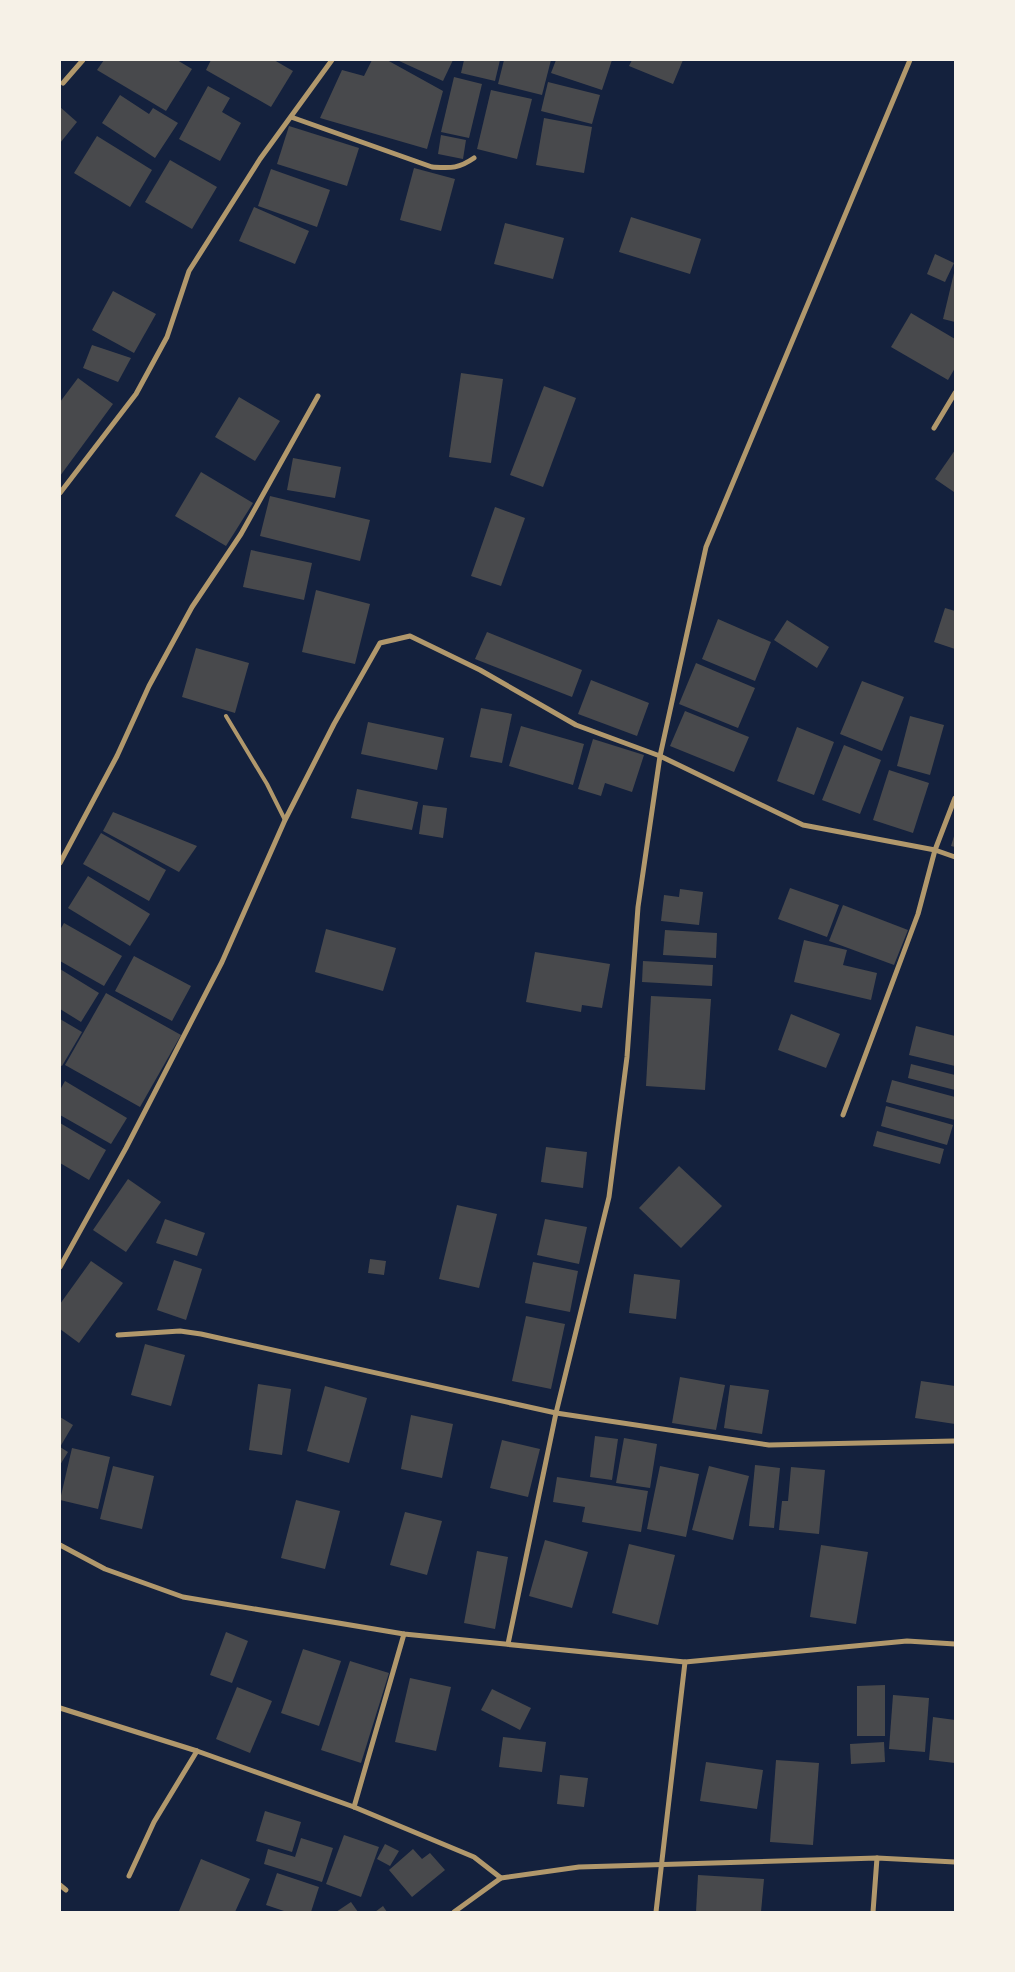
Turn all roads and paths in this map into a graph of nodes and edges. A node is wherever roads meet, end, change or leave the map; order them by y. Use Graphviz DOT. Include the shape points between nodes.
graph roads {
  1 [pos="83,60"];
  2 [pos="332,60"];
  3 [pos="910,60"];
  4 [pos="63,83"];
  5 [pos="291,117"];
  6 [pos="474,158"];
  7 [pos="955,393"];
  8 [pos="318,396"];
  9 [pos="934,428"];
  10 [pos="60,492"];
  11 [pos="226,716"];
  12 [pos="660,756"];
  13 [pos="955,798"];
  14 [pos="285,820"];
  15 [pos="935,850"];
  16 [pos="955,856"];
  17 [pos="60,864"];
  18 [pos="844,1115"];
  19 [pos="60,1267"];
  20 [pos="118,1335"];
  21 [pos="556,1413"];
  22 [pos="954,1441"];
  23 [pos="60,1545"];
  24 [pos="404,1634"];
  25 [pos="508,1644"];
  26 [pos="955,1644"];
  27 [pos="686,1662"];
  28 [pos="60,1708"];
  29 [pos="198,1751"];
  30 [pos="354,1807"];
  31 [pos="877,1858"];
  32 [pos="955,1862"];
  33 [pos="662,1864"];
  34 [pos="129,1876"];
  35 [pos="501,1878"];
  36 [pos="60,1885"];
  37 [pos="66,1890"];
  38 [pos="454,1912"];
  39 [pos="656,1912"];
  40 [pos="873,1912"];
  1 -- 4 [label="street"];
  2 -- 5 [label="street"];
  3 -- 12 [label="street" via="706,547"];
  5 -- 6 [label="street" via="432,166 462,166"];
  5 -- 10 [label="street" via="260,159 189,271 167,337 136,394"];
  7 -- 9 [label="street"];
  8 -- 17 [label="street" via="241,534 192,607"];
  11 -- 14 [label="lane"];
  12 -- 14 [label="street" via="576,725 480,670 410,636 380,643"];
  12 -- 15 [label="street" via="802,825"];
  12 -- 21 [label="street" via="638,907 626,1058 609,1197"];
  13 -- 15 [label="street"];
  14 -- 19 [label="street" via="222,962"];
  15 -- 16 [label="street"];
  15 -- 18 [label="street" via="918,914"];
  20 -- 21 [label="street" via="180,1331 201,1334"];
  21 -- 22 [label="street" via="769,1445"];
  21 -- 25 [label="street"];
  23 -- 24 [label="street" via="105,1569 183,1597"];
  24 -- 25 [label="street"];
  24 -- 30 [label="street"];
  25 -- 27 [label="street"];
  26 -- 27 [label="street" via="907,1641"];
  27 -- 33 [label="street"];
  28 -- 29 [label="street"];
  29 -- 30 [label="street"];
  29 -- 34 [label="street" via="154,1822"];
  30 -- 35 [label="street" via="474,1857"];
  31 -- 32 [label="street"];
  31 -- 33 [label="street"];
  31 -- 40 [label="street"];
  33 -- 35 [label="street" via="579,1867"];
  33 -- 39 [label="street"];
  35 -- 38 [label="street"];
  36 -- 37 [label="street"];
}
